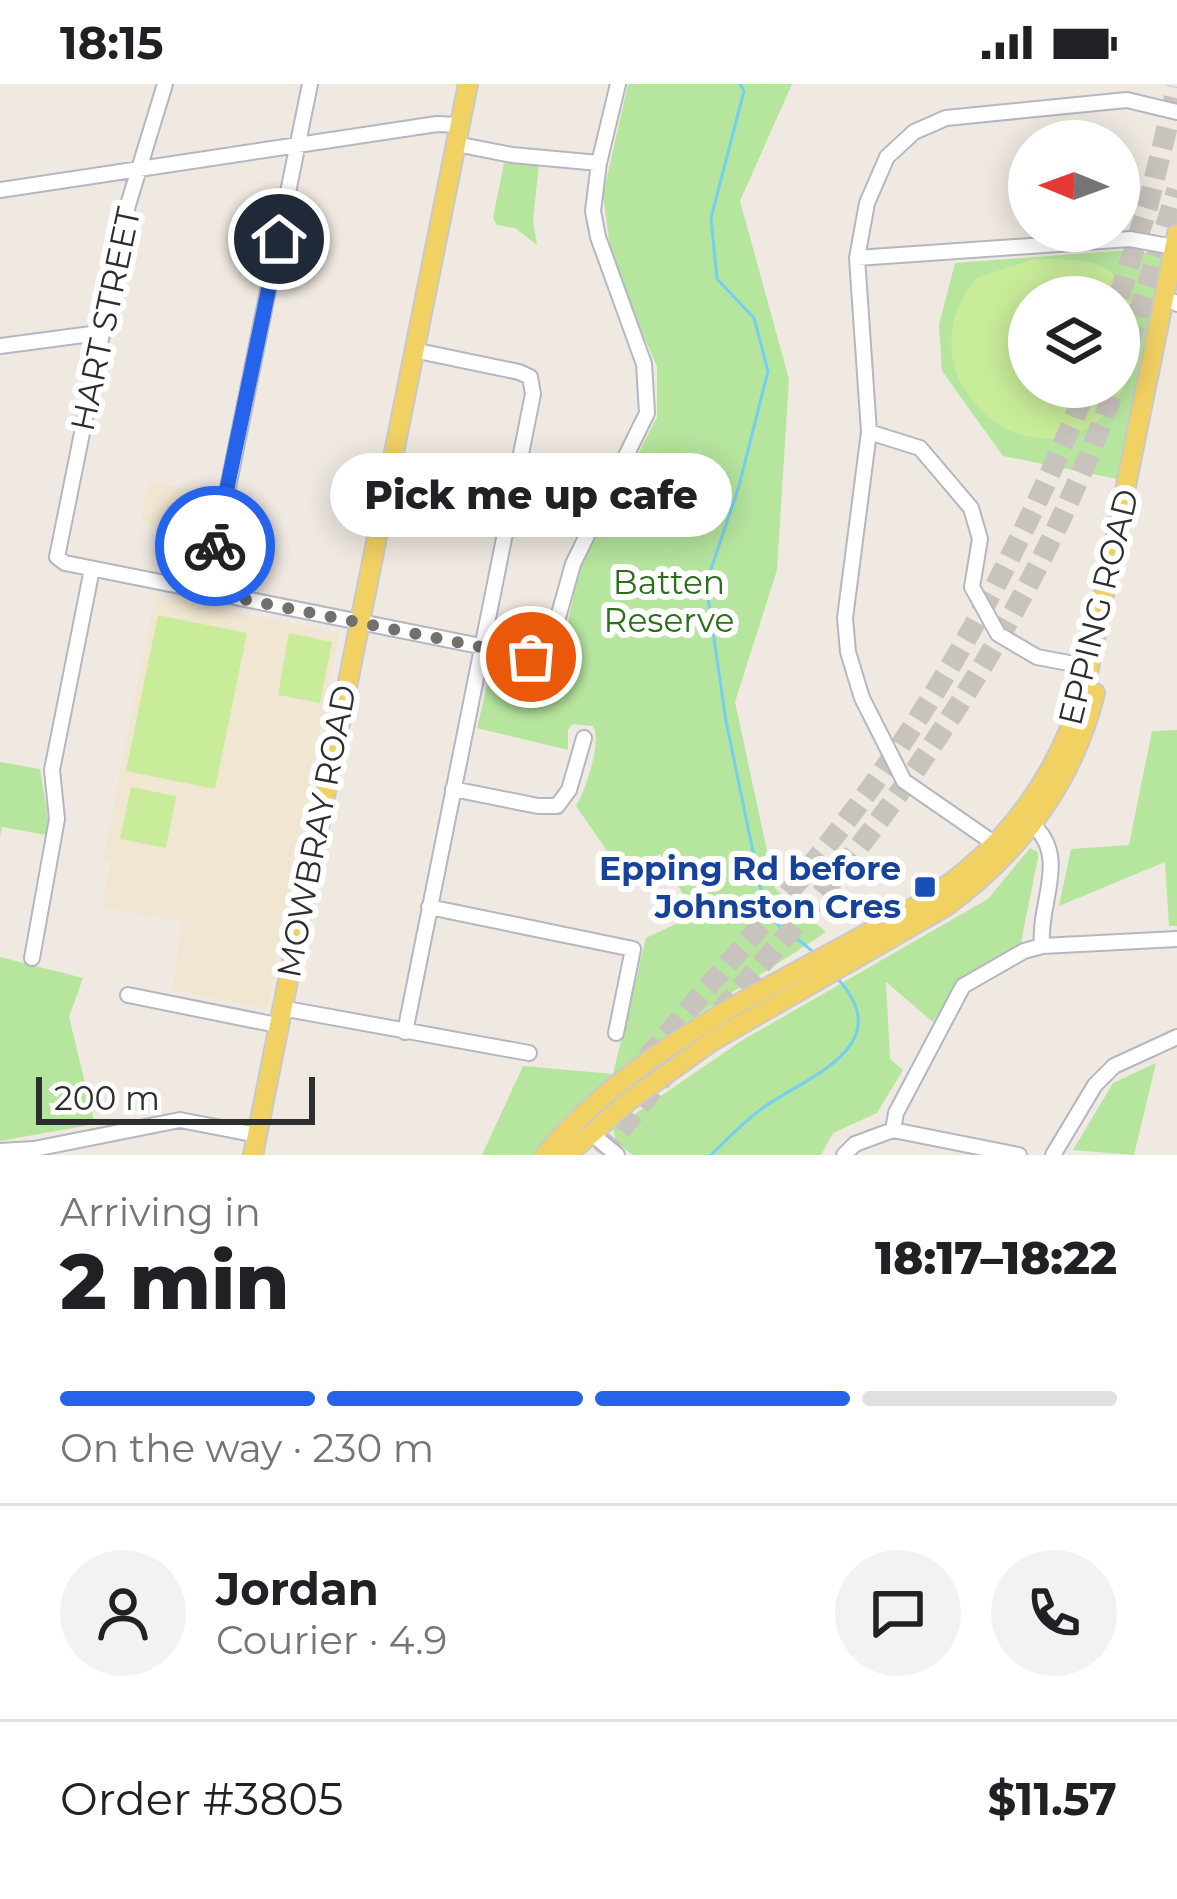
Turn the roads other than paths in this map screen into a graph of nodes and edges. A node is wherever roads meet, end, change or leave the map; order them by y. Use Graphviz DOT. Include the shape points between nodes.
graph roads {
  1 [pos="165,84"];
  2 [pos="310,84"];
  3 [pos="468,84"];
  4 [pos="618,84"];
  5 [pos="1177,112"];
  6 [pos="458,134"];
  7 [pos="298,143"];
  8 [pos="599,163"];
  9 [pos="139,167"];
  10 [pos="0,190"];
  11 [pos="1176,243"];
  12 [pos="857,258"];
  13 [pos="1176,300"];
  14 [pos="99,332"];
  15 [pos="0,346"];
  16 [pos="413,350"];
  17 [pos="869,432"];
  18 [pos="92,568"];
  19 [pos="207,592"];
  20 [pos="358,623"];
  21 [pos="480,647"];
  22 [pos="1090,667"];
  23 [pos="584,738"];
  24 [pos="453,789"];
  25 [pos="1026,820"];
  26 [pos="994,844"];
  27 [pos="429,907"];
  28 [pos="1177,940"];
  29 [pos="1042,946"];
  30 [pos="32,958"];
  31 [pos="793,983"];
  32 [pos="128,995"];
  33 [pos="279,1016"];
  34 [pos="405,1032"];
  35 [pos="616,1033"];
  36 [pos="1177,1037"];
  37 [pos="529,1053"];
  38 [pos="893,1130"];
  39 [pos="256,1135"];
  40 [pos="580,1140"];
  41 [pos="0,1151"];
  42 [pos="988,1152"];
  43 [pos="253,1155"];
  44 [pos="544,1155"];
  45 [pos="617,1155"];
  46 [pos="844,1155"];
  47 [pos="1019,1155"];
  48 [pos="1053,1155"];
  1 -- 9 [label="street, HART STREET"];
  2 -- 7 [label="street"];
  3 -- 6 [label="main road, MOWBRAY ROAD"];
  4 -- 8 [label="street"];
  5 -- 12 [label="street" via="1127,100 931,124 887,157 867,203"];
  6 -- 7 [label="street" via="437,124"];
  6 -- 8 [label="street" via="512,155"];
  6 -- 16 [label="main road, MOWBRAY ROAD"];
  7 -- 9 [label="street"];
  7 -- 19 [label="street"];
  8 -- 21 [label="street" via="593,211 644,364 647,413 573,564 549,650 540,658"];
  9 -- 10 [label="street"];
  9 -- 14 [label="street, HART STREET"];
  11 -- 12 [label="street" via="1130,239"];
  11 -- 22 [label="main road, EPPING ROAD"];
  12 -- 17 [label="street"];
  13 -- 25 [label="main road, EPPING ROAD" via="1088,720 1060,783"];
  14 -- 15 [label="street"];
  14 -- 18 [label="street, HART STREET" via="57,557"];
  16 -- 20 [label="main road, MOWBRAY ROAD"];
  16 -- 21 [label="street" via="530,377 533,394"];
  17 -- 22 [label="street" via="920,448 971,508 980,539 972,587 998,634 1037,657"];
  17 -- 26 [label="street" via="845,618 853,678 904,781"];
  18 -- 19 [label="street"];
  18 -- 30 [label="street" via="52,770 57,819"];
  19 -- 20 [label="street"];
  20 -- 21 [label="street"];
  20 -- 33 [label="main road, MOWBRAY ROAD"];
  21 -- 24 [label="street"];
  22 -- 25 [label="main road, EPPING ROAD"];
  23 -- 24 [label="street" via="557,806"];
  24 -- 27 [label="street"];
  25 -- 26 [label="main road, EPPING ROAD"];
  25 -- 29 [label="street" via="1052,852"];
  25 -- 31 [label="main road, EPPING ROAD" via="981,881 945,907"];
  26 -- 31 [label="main road, EPPING ROAD" via="941,890"];
  27 -- 34 [label="street"];
  27 -- 35 [label="street" via="633,949"];
  28 -- 29 [label="street"];
  29 -- 38 [label="street" via="963,986"];
  31 -- 40 [label="main road, EPPING ROAD"];
  32 -- 33 [label="street"];
  33 -- 34 [label="street"];
  33 -- 39 [label="main road, MOWBRAY ROAD"];
  34 -- 37 [label="street"];
  36 -- 48 [label="street" via="1114,1066"];
  38 -- 42 [label="street"];
  38 -- 46 [label="street"];
  39 -- 41 [label="street" via="180,1120"];
  39 -- 43 [label="main road, MOWBRAY ROAD"];
  40 -- 44 [label="main road, EPPING ROAD"];
  40 -- 45 [label="street"];
  42 -- 47 [label="street"];
}
